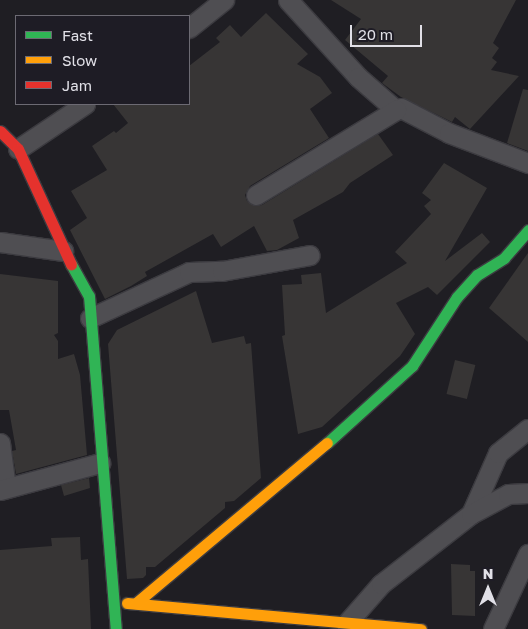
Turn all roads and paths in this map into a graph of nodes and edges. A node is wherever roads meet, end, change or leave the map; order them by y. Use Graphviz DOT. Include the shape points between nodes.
graph roads {
  1 [pos="224,0"];
  2 [pos="288,0"];
  3 [pos="190,27"];
  4 [pos="84,105"];
  5 [pos="396,110"];
  6 [pos="0,131"];
  7 [pos="18,149"];
  8 [pos="528,163"];
  9 [pos="256,194"];
  10 [pos="528,230"];
  11 [pos="0,242"];
  12 [pos="63,251"];
  13 [pos="310,255"];
  14 [pos="90,318"];
  15 [pos="528,429"];
  16 [pos="0,443"];
  17 [pos="100,463"];
  18 [pos="3,489"];
  19 [pos="528,493"];
  20 [pos="471,514"];
  21 [pos="528,554"];
  22 [pos="136,603"];
  23 [pos="114,604"];
  24 [pos="346,624"];
  25 [pos="116,629"];
  26 [pos="421,629"];
  27 [pos="493,629"];
  1 -- 3 [label="street"];
  2 -- 5 [label="street" via="358,77"];
  4 -- 7 [label="street"];
  5 -- 8 [label="street" via="401,108 449,133"];
  5 -- 9 [label="street"];
  6 -- 7 [label="street"];
  7 -- 12 [label="street"];
  10 -- 22 [label="street" via="504,258 477,275 457,297 412,366 342,430"];
  11 -- 12 [label="street"];
  12 -- 14 [label="street" via="88,296"];
  13 -- 14 [label="street" via="222,271 189,272"];
  14 -- 17 [label="street"];
  15 -- 20 [label="street" via="498,453"];
  16 -- 18 [label="street"];
  17 -- 18 [label="street"];
  17 -- 23 [label="street"];
  19 -- 20 [label="street" via="508,494"];
  20 -- 24 [label="street" via="381,584"];
  21 -- 27 [label="street"];
  22 -- 23 [label="street"];
  22 -- 24 [label="street"];
  23 -- 25 [label="street"];
  24 -- 26 [label="street"];
}
